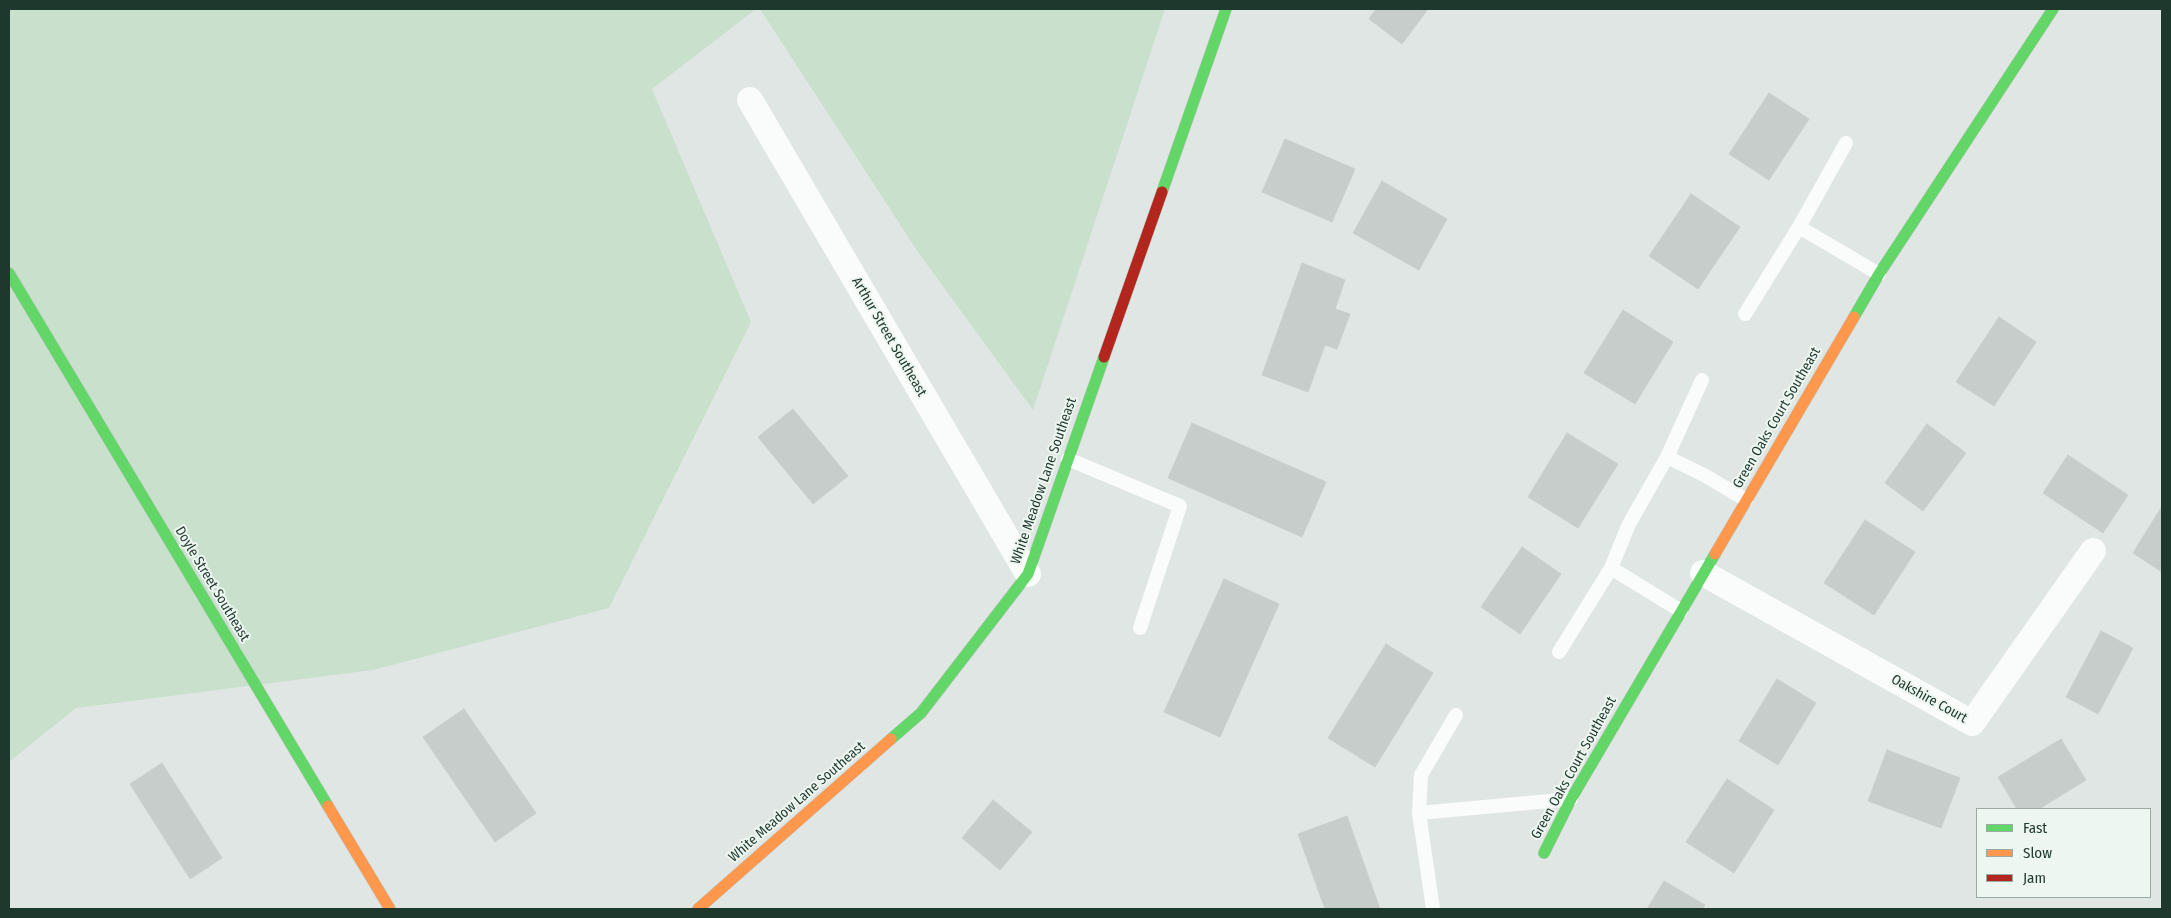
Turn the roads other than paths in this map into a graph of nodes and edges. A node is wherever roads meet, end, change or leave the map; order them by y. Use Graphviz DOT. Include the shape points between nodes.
graph roads {
  1 [pos="1226,9"];
  2 [pos="2053,9"];
  3 [pos="750,100"];
  4 [pos="1846,143"];
  5 [pos="1799,227"];
  6 [pos="9,273"];
  7 [pos="1878,274"];
  8 [pos="1745,314"];
  9 [pos="1702,380"];
  10 [pos="1667,457"];
  11 [pos="1068,459"];
  12 [pos="1746,500"];
  13 [pos="2093,552"];
  14 [pos="1611,568"];
  15 [pos="1702,573"];
  16 [pos="1028,574"];
  17 [pos="1681,611"];
  18 [pos="1140,628"];
  19 [pos="1559,652"];
  20 [pos="1456,715"];
  21 [pos="1570,800"];
  22 [pos="1419,813"];
  23 [pos="1544,853"];
  24 [pos="390,909"];
  25 [pos="698,909"];
  26 [pos="1433,909"];
  1 -- 11 [label="street, White Meadow Lane Southeast"];
  2 -- 7 [label="street, Green Oaks Court Southeast"];
  3 -- 16 [label="street, Arthur Street Southeast"];
  4 -- 5 [label="lane"];
  5 -- 7 [label="lane"];
  5 -- 8 [label="lane"];
  6 -- 24 [label="street, Doyle Street Southeast"];
  7 -- 12 [label="street, Green Oaks Court Southeast"];
  9 -- 10 [label="lane"];
  10 -- 12 [label="lane"];
  10 -- 14 [label="lane" via="1629,524"];
  11 -- 16 [label="street, White Meadow Lane Southeast"];
  11 -- 18 [label="lane" via="1180,506"];
  12 -- 15 [label="street, Green Oaks Court Southeast"];
  13 -- 15 [label="street, Oakshire Court" via="1972,723"];
  14 -- 17 [label="lane"];
  14 -- 19 [label="lane"];
  15 -- 17 [label="street, Green Oaks Court Southeast"];
  16 -- 25 [label="street, White Meadow Lane Southeast" via="921,713"];
  17 -- 21 [label="street, Green Oaks Court Southeast"];
  20 -- 22 [label="lane" via="1421,775"];
  21 -- 22 [label="lane"];
  21 -- 23 [label="street, Green Oaks Court Southeast"];
  22 -- 26 [label="lane"];
}
